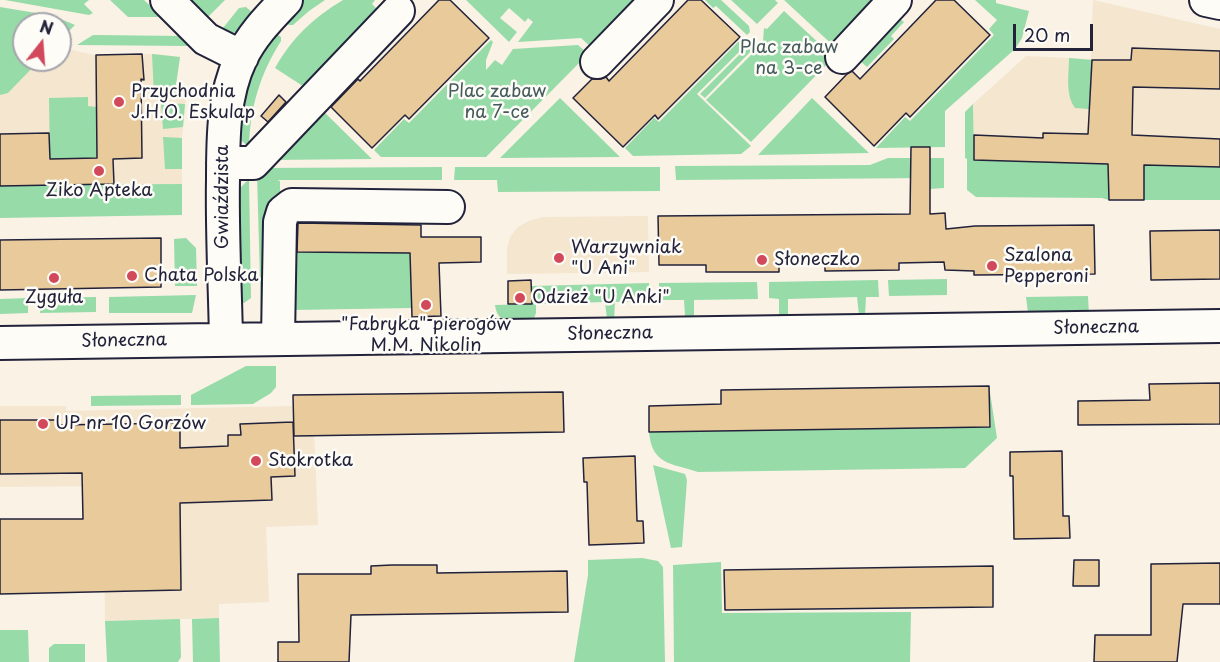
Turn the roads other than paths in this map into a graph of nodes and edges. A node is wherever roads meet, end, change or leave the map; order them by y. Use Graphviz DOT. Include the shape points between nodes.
graph roads {
  1 [pos="167,0"];
  2 [pos="286,0"];
  3 [pos="657,0"];
  4 [pos="896,0"];
  5 [pos="1206,0"];
  6 [pos="1220,3"];
  7 [pos="398,11"];
  8 [pos="242,57"];
  9 [pos="842,57"];
  10 [pos="597,62"];
  11 [pos="223,163"];
  12 [pos="448,207"];
  13 [pos="1220,326"];
  14 [pos="278,338"];
  15 [pos="226,339"];
  16 [pos="0,344"];
  1 -- 8 [label="street" via="206,39"];
  2 -- 8 [label="street, Gwiaździsta" via="253,36"];
  3 -- 10 [label="street"];
  4 -- 9 [label="street"];
  5 -- 6 [label="street"];
  7 -- 11 [label="street" via="253,163"];
  8 -- 11 [label="street, Gwiaździsta" via="225,116"];
  11 -- 15 [label="street, Gwiaździsta"];
  12 -- 14 [label="street" via="292,205 283,212 280,222"];
  13 -- 14 [label="street, Słoneczna"];
  14 -- 15 [label="street, Słoneczna"];
  15 -- 16 [label="street, Słoneczna"];
}
